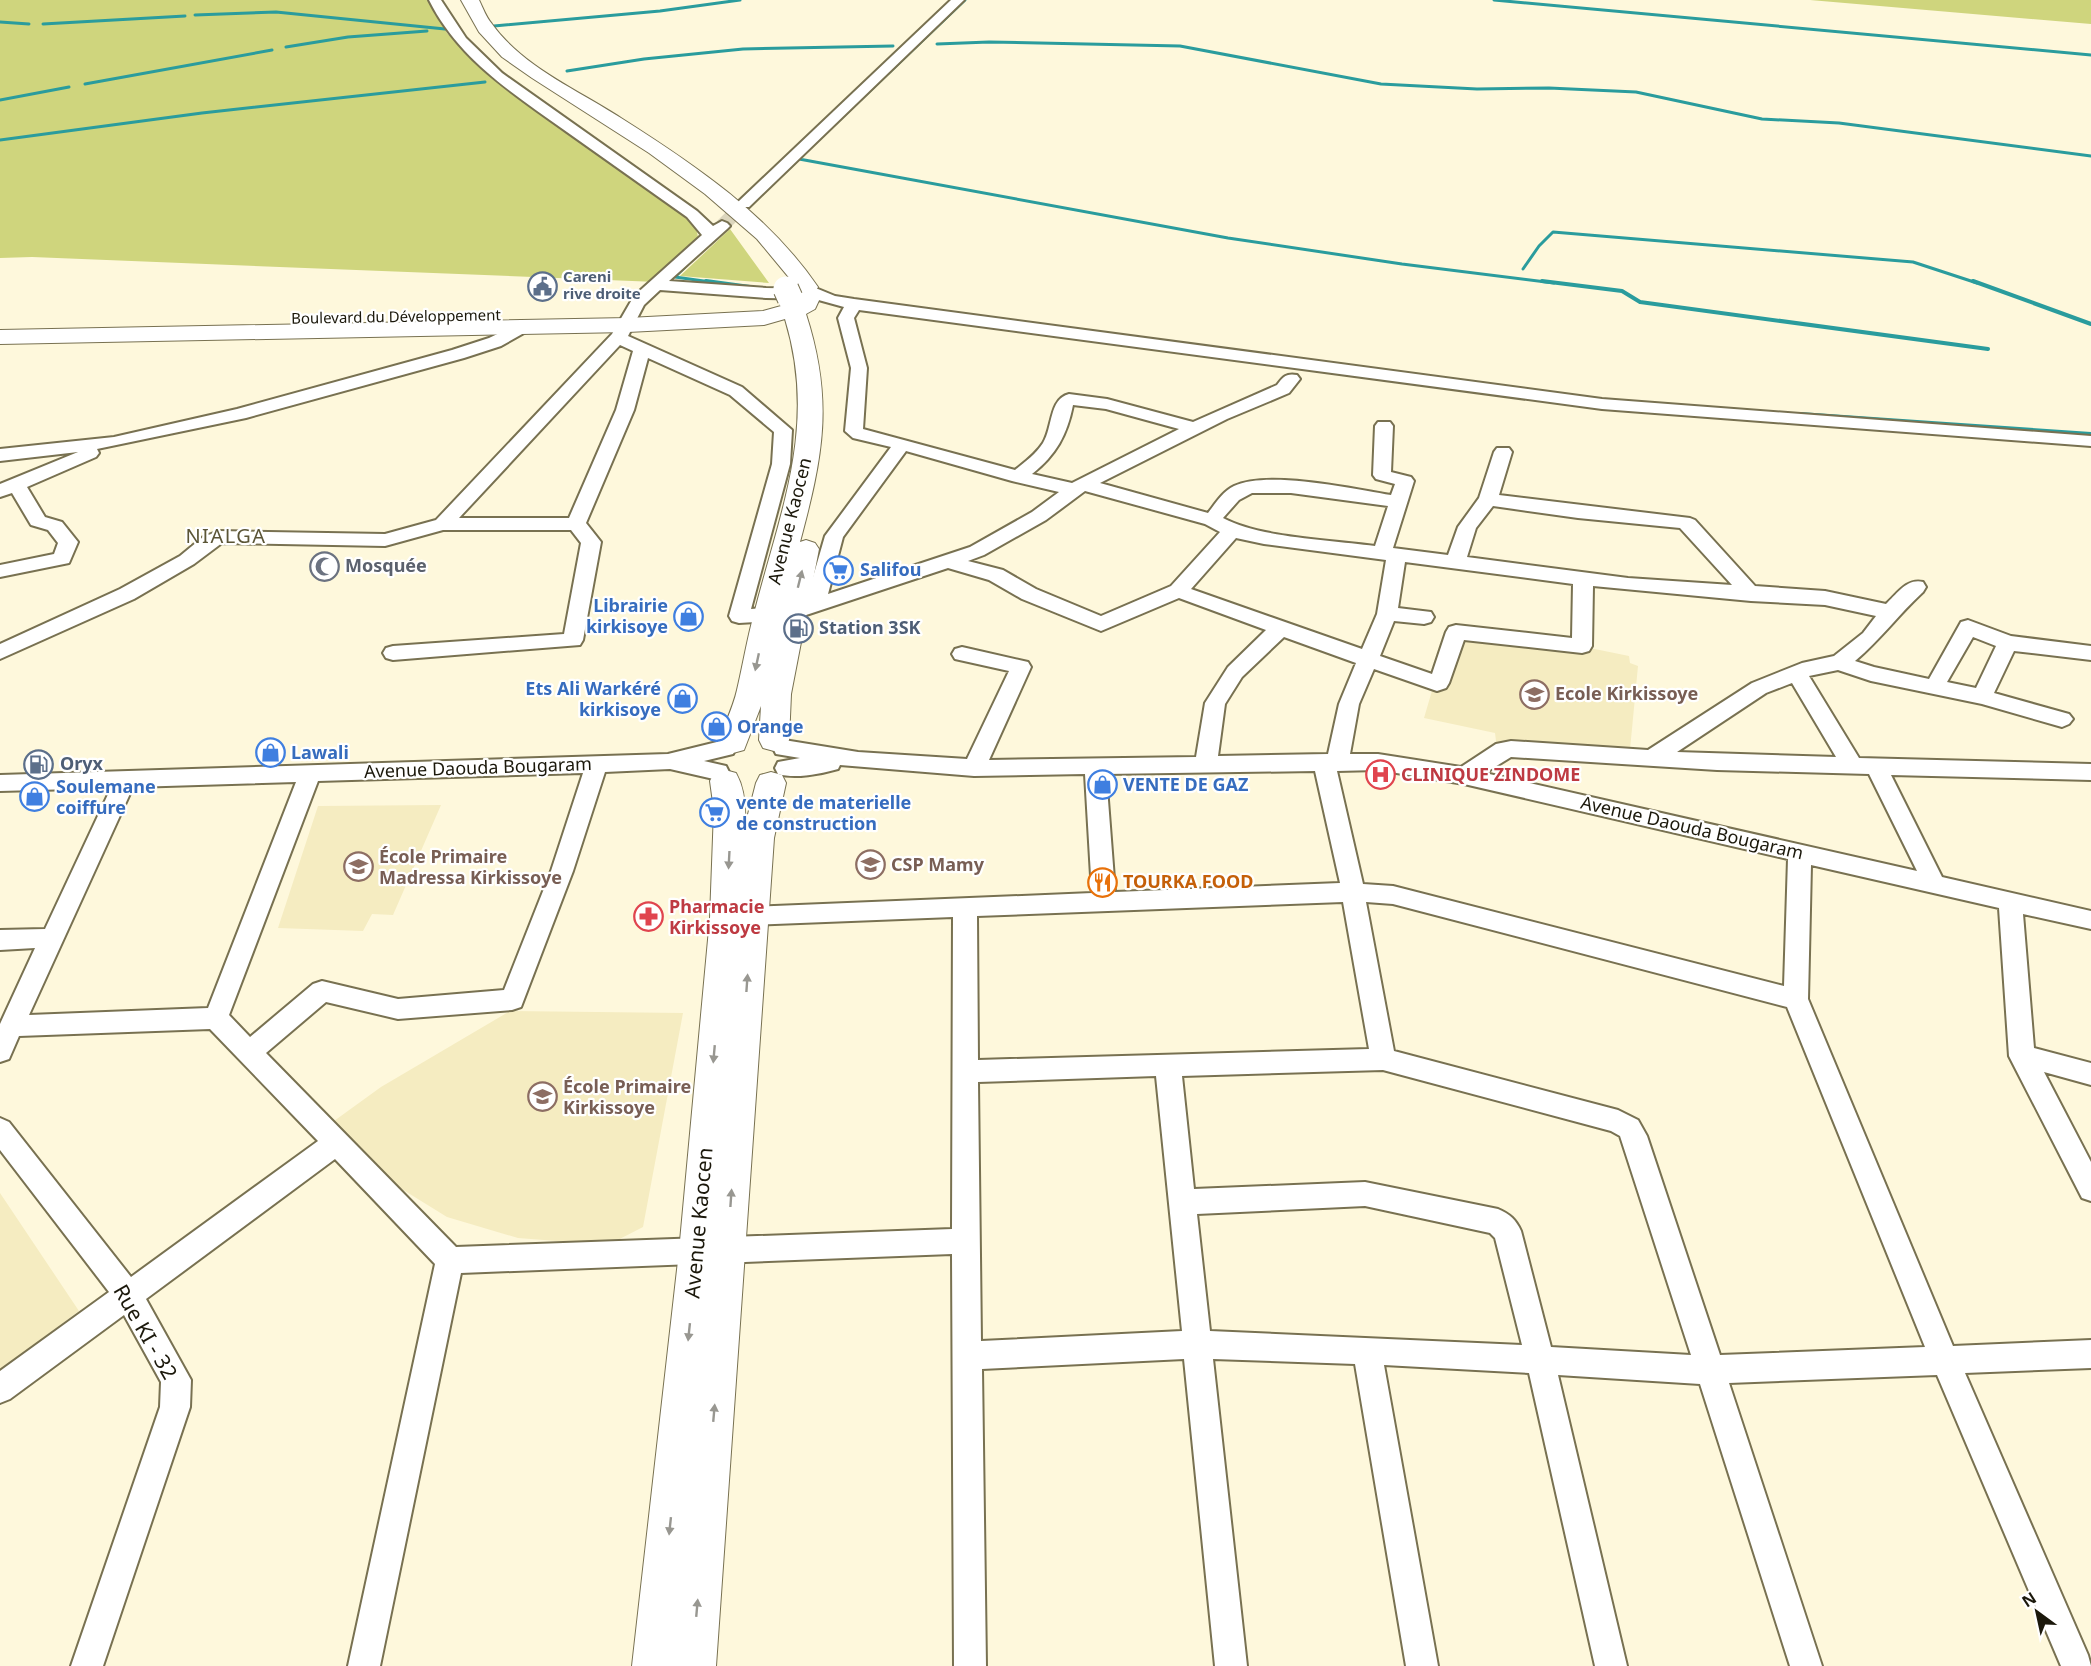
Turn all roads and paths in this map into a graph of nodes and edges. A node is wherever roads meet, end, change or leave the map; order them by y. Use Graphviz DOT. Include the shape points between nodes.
graph roads {
  1 [pos="435,0"];
  2 [pos="454,0"];
  3 [pos="470,0"];
  4 [pos="958,0"];
  5 [pos="476,27"];
  6 [pos="744,204"];
  7 [pos="657,285"];
  8 [pos="798,301"];
  9 [pos="854,304"];
  10 [pos="450,322"];
  11 [pos="383,323"];
  12 [pos="0,324"];
  13 [pos="626,325"];
  14 [pos="525,326"];
  15 [pos="0,337"];
  16 [pos="642,348"];
  17 [pos="1291,379"];
  18 [pos="1384,426"];
  19 [pos="1195,428"];
  20 [pos="2091,441"];
  21 [pos="114,442"];
  22 [pos="902,444"];
  23 [pos="1503,452"];
  24 [pos="0,455"];
  25 [pos="1018,477"];
  26 [pos="1078,486"];
  27 [pos="8,487"];
  28 [pos="1488,499"];
  29 [pos="1399,502"];
  30 [pos="1212,520"];
  31 [pos="443,524"];
  32 [pos="576,524"];
  33 [pos="1232,531"];
  34 [pos="1389,555"];
  35 [pos="948,562"];
  36 [pos="1455,563"];
  37 [pos="0,571"];
  38 [pos="1583,579"];
  39 [pos="1916,587"];
  40 [pos="1178,591"];
  41 [pos="1751,594"];
  42 [pos="791,612"];
  43 [pos="1890,612"];
  44 [pos="1387,614"];
  45 [pos="1424,617"];
  46 [pos="1282,627"];
  47 [pos="2008,643"];
  48 [pos="0,651"];
  49 [pos="393,653"];
  50 [pos="2091,653"];
  51 [pos="962,654"];
  52 [pos="1369,659"];
  53 [pos="1839,663"];
  54 [pos="1797,674"];
  55 [pos="1934,688"];
  56 [pos="1982,697"];
  57 [pos="2062,719"];
  58 [pos="1653,757"];
  59 [pos="779,759"];
  60 [pos="725,761"];
  61 [pos="1331,761"];
  62 [pos="597,764"];
  63 [pos="1206,764"];
  64 [pos="1852,765"];
  65 [pos="1095,766"];
  66 [pos="1876,766"];
  67 [pos="974,768"];
  68 [pos="2091,772"];
  69 [pos="310,773"];
  70 [pos="1464,776"];
  71 [pos="126,779"];
  72 [pos="0,783"];
  73 [pos="1800,852"];
  74 [pos="1934,883"];
  75 [pos="1353,892"];
  76 [pos="2010,900"];
  77 [pos="1104,902"];
  78 [pos="965,907"];
  79 [pos="752,916"];
  80 [pos="2091,920"];
  81 [pos="52,938"];
  82 [pos="0,940"];
  83 [pos="1796,999"];
  84 [pos="216,1018"];
  85 [pos="12,1026"];
  86 [pos="0,1051"];
  87 [pos="249,1053"];
  88 [pos="2022,1056"];
  89 [pos="1383,1059"];
  90 [pos="1168,1066"];
  91 [pos="966,1071"];
  92 [pos="2091,1074"];
  93 [pos="0,1130"];
  94 [pos="336,1143"];
  95 [pos="2091,1189"];
  96 [pos="1183,1202"];
  97 [pos="966,1241"];
  98 [pos="712,1251"];
  99 [pos="450,1260"];
  100 [pos="128,1295"];
  101 [pos="1196,1344"];
  102 [pos="1367,1350"];
  103 [pos="2091,1354"];
  104 [pos="967,1356"];
  105 [pos="1540,1360"];
  106 [pos="1945,1360"];
  107 [pos="1711,1370"];
  108 [pos="0,1389"];
  109 [pos="87,1666"];
  110 [pos="364,1666"];
  111 [pos="655,1666"];
  112 [pos="693,1666"];
  113 [pos="970,1666"];
  114 [pos="1231,1666"];
  115 [pos="1422,1666"];
  116 [pos="1611,1666"];
  117 [pos="1806,1666"];
  118 [pos="2077,1666"];
  1 -- 7 [label="street" via="463,44 496,76 716,230"];
  2 -- 5 [label="highway"];
  3 -- 5 [label="highway"];
  4 -- 6 [label="street"];
  5 -- 8 [label="highway" via="485,47 532,76 726,217 754,243"];
  7 -- 9 [label="street" via="818,294"];
  7 -- 13 [label="street" via="640,299"];
  8 -- 13 [label="highway, Boulevard du Développement"];
  8 -- 13 [label="highway, Boulevard du Développement" via="784,322 764,318"];
  8 -- 42 [label="highway, Avenue Kaocen" via="811,385 811,430"];
  42 -- 8 [label="highway, Avenue Kaocen, one-way" via="828,447 827,344 818,312"];
  9 -- 20 [label="street" via="1602,404"];
  9 -- 22 [label="street" via="846,318 859,368 854,431"];
  10 -- 11 [label="highway, Boulevard du Développement"];
  10 -- 13 [label="highway, Boulevard du Développement"];
  10 -- 14 [label="highway, Boulevard du Développement"];
  11 -- 12 [label="highway, Boulevard du Développement"];
  11 -- 15 [label="highway, Boulevard du Développement"];
  13 -- 14 [label="highway, Boulevard du Développement"];
  13 -- 16 [label="street"];
  13 -- 31 [label="street"];
  14 -- 21 [label="street" via="495,342 458,354 240,414"];
  16 -- 32 [label="street" via="625,410"];
  16 -- 42 [label="street" via="736,391 783,429 781,464 739,616"];
  17 -- 19 [label="street" via="1283,389"];
  18 -- 29 [label="street" via="1382,475 1405,482"];
  19 -- 25 [label="street" via="1107,404 1069,399 1047,453"];
  19 -- 26 [label="street"];
  21 -- 24 [label="street"];
  21 -- 27 [label="street"];
  22 -- 25 [label="street"];
  22 -- 42 [label="street" via="834,536"];
  23 -- 28 [label="street"];
  25 -- 26 [label="street"];
  26 -- 30 [label="street"];
  26 -- 35 [label="street" via="1039,516"];
  27 -- 37 [label="street" via="38,521 56,526 68,542 63,559"];
  28 -- 36 [label="street" via="1467,527"];
  28 -- 41 [label="street" via="1683,522"];
  29 -- 30 [label="street" via="1298,488 1249,486 1238,490"];
  29 -- 34 [label="street"];
  30 -- 33 [label="street"];
  31 -- 32 [label="street"];
  31 -- 48 [label="street" via="385,540 219,537 127,594"];
  32 -- 49 [label="street" via="591,542 573,640"];
  33 -- 34 [label="street"];
  33 -- 40 [label="street"];
  34 -- 36 [label="street"];
  34 -- 44 [label="street"];
  35 -- 40 [label="street" via="996,575 1029,594 1101,624"];
  35 -- 42 [label="street"];
  36 -- 38 [label="street"];
  38 -- 41 [label="street"];
  38 -- 52 [label="street" via="1582,646 1456,632 1437,684"];
  39 -- 43 [label="street"];
  40 -- 46 [label="street"];
  41 -- 43 [label="street" via="1825,598"];
  42 -- 59 [label="highway, Avenue Kaocen" via="776,694"];
  42 -- 60 [label="highway, Avenue Kaocen, one-way" via="750,693"];
  43 -- 53 [label="street" via="1870,638"];
  44 -- 45 [label="street"];
  44 -- 52 [label="street"];
  46 -- 52 [label="street"];
  46 -- 63 [label="street" via="1235,672 1215,703"];
  47 -- 50 [label="street"];
  47 -- 55 [label="street" via="1967,627"];
  47 -- 56 [label="street"];
  51 -- 67 [label="street" via="1021,667"];
  52 -- 61 [label="street" via="1349,704"];
  53 -- 54 [label="street"];
  53 -- 55 [label="street"];
  54 -- 58 [label="street" via="1757,689"];
  54 -- 64 [label="street"];
  55 -- 56 [label="street"];
  56 -- 57 [label="street"];
  58 -- 64 [label="street"];
  58 -- 70 [label="street" via="1511,749"];
  59 -- 60 [label="highway" via="754,736"];
  59 -- 60 [label="highway" via="746,788 734,786"];
  59 -- 67 [label="street, Avenue Daouda Bougaram"];
  59 -- 79 [label="highway, Avenue Kaocen" via="758,838"];
  60 -- 62 [label="street, Avenue Daouda Bougaram"];
  60 -- 98 [label="highway, Avenue Kaocen, one-way" via="730,810"];
  61 -- 63 [label="street, Avenue Daouda Bougaram"];
  61 -- 70 [label="street, Avenue Daouda Bougaram" via="1378,762"];
  61 -- 75 [label="street"];
  62 -- 69 [label="street, Avenue Daouda Bougaram"];
  62 -- 87 [label="street" via="562,871 512,1000 398,1009 322,991"];
  63 -- 65 [label="street, Avenue Daouda Bougaram"];
  64 -- 66 [label="street"];
  65 -- 67 [label="street, Avenue Daouda Bougaram"];
  65 -- 77 [label="street"];
  66 -- 68 [label="street"];
  66 -- 74 [label="street"];
  69 -- 71 [label="street, Avenue Daouda Bougaram"];
  69 -- 84 [label="street"];
  70 -- 73 [label="street, Avenue Daouda Bougaram"];
  71 -- 72 [label="street, Avenue Daouda Bougaram"];
  71 -- 81 [label="street"];
  73 -- 74 [label="street, Avenue Daouda Bougaram"];
  73 -- 83 [label="street"];
  74 -- 76 [label="street, Avenue Daouda Bougaram"];
  75 -- 77 [label="street"];
  75 -- 83 [label="street" via="1393,895"];
  75 -- 89 [label="street"];
  76 -- 80 [label="street, Avenue Daouda Bougaram"];
  76 -- 88 [label="street"];
  77 -- 78 [label="street"];
  78 -- 79 [label="street"];
  78 -- 91 [label="street"];
  98 -- 79 [label="highway, Avenue Kaocen, one-way"];
  81 -- 82 [label="street"];
  81 -- 85 [label="street"];
  83 -- 106 [label="street"];
  84 -- 85 [label="street"];
  84 -- 87 [label="street"];
  85 -- 86 [label="street"];
  87 -- 94 [label="street"];
  88 -- 92 [label="street"];
  88 -- 95 [label="street"];
  89 -- 90 [label="street"];
  89 -- 107 [label="street" via="1618,1121 1629,1128"];
  90 -- 91 [label="street"];
  90 -- 96 [label="street"];
  91 -- 97 [label="street"];
  93 -- 100 [label="street, Rue KI - 32"];
  94 -- 99 [label="street"];
  94 -- 100 [label="street"];
  96 -- 101 [label="street"];
  96 -- 105 [label="street" via="1365,1194 1498,1222 1507,1231"];
  97 -- 98 [label="street"];
  97 -- 104 [label="street"];
  98 -- 99 [label="street"];
  98 -- 111 [label="highway, Avenue Kaocen, one-way"];
  112 -- 98 [label="highway, Avenue Kaocen, one-way"];
  99 -- 110 [label="street"];
  100 -- 108 [label="street"];
  100 -- 109 [label="street, Rue KI - 32" via="176,1380 177,1392"];
  101 -- 102 [label="street"];
  101 -- 104 [label="street"];
  101 -- 114 [label="street"];
  102 -- 105 [label="street"];
  102 -- 115 [label="street"];
  103 -- 106 [label="street"];
  104 -- 113 [label="street"];
  105 -- 107 [label="street"];
  105 -- 116 [label="street"];
  106 -- 107 [label="street"];
  106 -- 118 [label="street"];
  107 -- 117 [label="street"];
}
